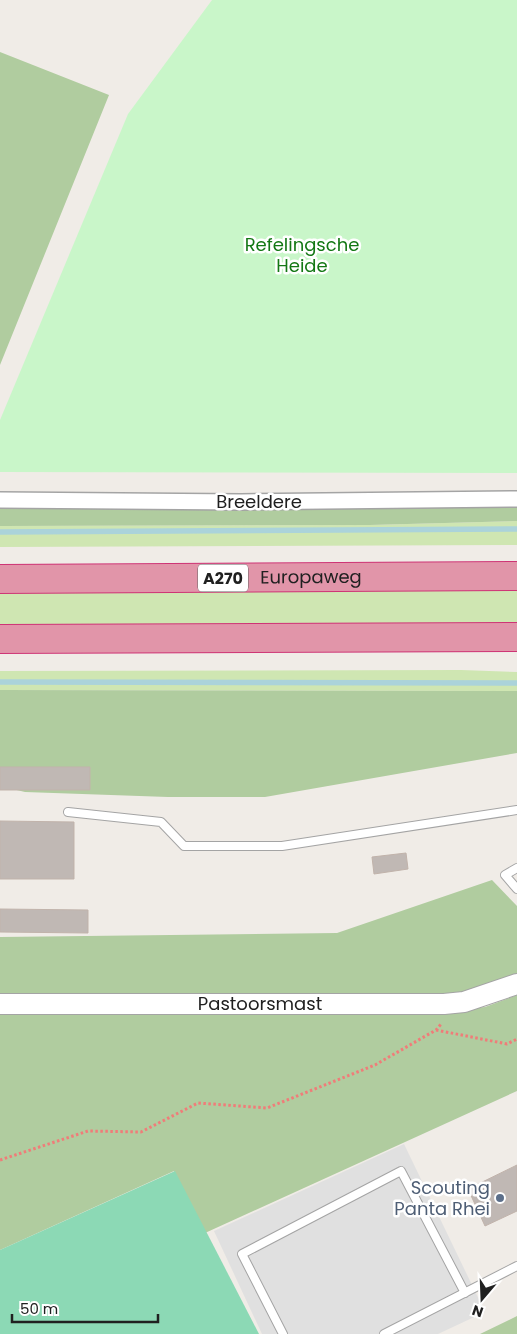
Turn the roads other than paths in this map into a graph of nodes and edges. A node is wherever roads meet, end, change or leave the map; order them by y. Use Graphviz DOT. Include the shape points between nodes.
graph roads {
  1 [pos="517,499"];
  2 [pos="0,500"];
  3 [pos="517,571"];
  4 [pos="517,576"];
  5 [pos="473,577"];
  6 [pos="0,579"];
  7 [pos="517,637"];
  8 [pos="433,638"];
  9 [pos="0,639"];
  10 [pos="517,648"];
  11 [pos="517,810"];
  12 [pos="68,812"];
  13 [pos="517,868"];
  14 [pos="517,889"];
  15 [pos="517,984"];
  16 [pos="0,1004"];
  17 [pos="517,1266"];
  18 [pos="465,1293"];
  19 [pos="283,1334"];
  20 [pos="384,1334"];
  1 -- 2 [label="street, Breeldere"];
  3 -- 5 [label="highway, A270"];
  4 -- 5 [label="highway, A270"];
  5 -- 6 [label="highway, Europaweg / A270"];
  7 -- 8 [label="highway"];
  8 -- 9 [label="highway"];
  8 -- 10 [label="highway"];
  11 -- 12 [label="lane" via="282,846 184,846 161,822"];
  13 -- 14 [label="lane" via="505,875"];
  15 -- 16 [label="street, Pastoorsmast" via="464,1002 444,1004"];
  17 -- 18 [label="lane"];
  18 -- 19 [label="lane" via="401,1171 242,1254"];
  18 -- 20 [label="lane"];
}
